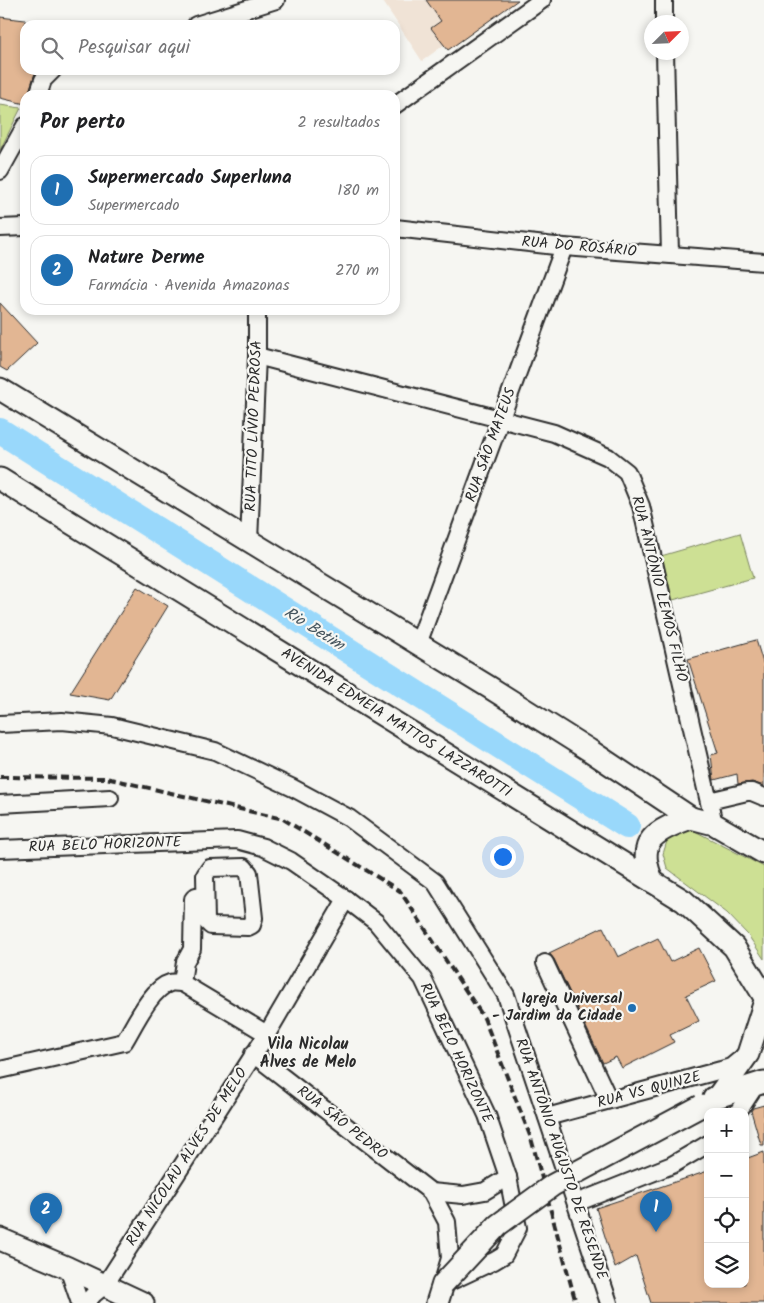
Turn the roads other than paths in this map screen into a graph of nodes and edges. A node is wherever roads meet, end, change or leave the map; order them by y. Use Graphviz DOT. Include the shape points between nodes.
graph roads {
  1 [pos="542,0"];
  2 [pos="664,0"];
  3 [pos="275,1"];
  4 [pos="664,15"];
  5 [pos="212,20"];
  6 [pos="665,60"];
  7 [pos="400,101"];
  8 [pos="20,135"];
  9 [pos="0,171"];
  10 [pos="20,227"];
  11 [pos="0,228"];
  12 [pos="400,229"];
  13 [pos="564,247"];
  14 [pos="670,254"];
  15 [pos="764,262"];
  16 [pos="257,315"];
  17 [pos="257,356"];
  18 [pos="0,389"];
  19 [pos="500,420"];
  20 [pos="0,479"];
  21 [pos="249,541"];
  22 [pos="418,644"];
  23 [pos="0,724"];
  24 [pos="764,797"];
  25 [pos="110,798"];
  26 [pos="709,801"];
  27 [pos="0,804"];
  28 [pos="691,818"];
  29 [pos="714,824"];
  30 [pos="0,849"];
  31 [pos="764,853"];
  32 [pos="653,882"];
  33 [pos="205,895"];
  34 [pos="346,899"];
  35 [pos="545,963"];
  36 [pos="182,983"];
  37 [pos="764,996"];
  38 [pos="764,1004"];
  39 [pos="267,1034"];
  40 [pos="253,1054"];
  41 [pos="748,1054"];
  42 [pos="0,1070"];
  43 [pos="760,1084"];
  44 [pos="609,1100"];
  45 [pos="709,1101"];
  46 [pos="741,1108"];
  47 [pos="547,1117"];
  48 [pos="704,1146"];
  49 [pos="508,1177"];
  50 [pos="431,1192"];
  51 [pos="576,1204"];
  52 [pos="0,1239"];
  53 [pos="68,1268"];
  54 [pos="105,1285"];
  55 [pos="440,1294"];
  56 [pos="80,1303"];
  57 [pos="86,1303"];
  58 [pos="143,1303"];
  59 [pos="609,1303"];
  1 -- 7 [label="street"];
  2 -- 4 [label="street"];
  3 -- 5 [label="street"];
  6 -- 14 [label="street"];
  8 -- 9 [label="street"];
  10 -- 11 [label="street"];
  12 -- 13 [label="street, RUA DO ROSÁRIO"];
  13 -- 14 [label="street, RUA DO ROSÁRIO"];
  13 -- 19 [label="street, RUA SÃO MATEUS"];
  14 -- 15 [label="street, RUA DO ROSÁRIO"];
  16 -- 17 [label="street, RUA TITO LÍVIO PEDROSA"];
  17 -- 19 [label="street, RUA ANTÔNIO LEMOS FILHO"];
  17 -- 21 [label="street, RUA TITO LÍVIO PEDROSA"];
  18 -- 21 [label="main road"];
  19 -- 22 [label="street, RUA SÃO MATEUS"];
  19 -- 26 [label="street, RUA ANTÔNIO LEMOS FILHO" via="554,433 608,457 627,472 641,506"];
  20 -- 32 [label="main road, AVENIDA EDMEIA MATTOS LAZZAROTTI"];
  21 -- 22 [label="main road"];
  22 -- 28 [label="main road" via="589,750"];
  23 -- 47 [label="street, RUA ANTÔNIO AUGUSTO DE RESENDE" via="62,721 112,726 215,751 349,818 435,882 506,995"];
  24 -- 26 [label="street" via="747,792"];
  25 -- 27 [label="street"];
  26 -- 29 [label="street, RUA ANTÔNIO LEMOS FILHO"];
  28 -- 29 [label="main road"];
  28 -- 32 [label="main road" via="658,832 650,840 646,856"];
  29 -- 31 [label="main road"];
  30 -- 34 [label="street, RUA BELO HORIZONTE" via="237,840 263,847 290,861"];
  32 -- 37 [label="main road, AVENIDA EDMEIA MATTOS LAZZAROTTI" via="684,901 734,947"];
  33 -- 36 [label="street" via="194,899 192,949 185,962"];
  34 -- 39 [label="street, RUA NICOLAU ALVES DE MELO"];
  34 -- 49 [label="street, RUA BELO HORIZONTE" via="376,922 423,979 487,1115"];
  35 -- 44 [label="street"];
  36 -- 39 [label="street"];
  36 -- 42 [label="street" via="170,983 159,989 124,1042"];
  38 -- 41 [label="main road"];
  39 -- 40 [label="street, RUA NICOLAU ALVES DE MELO"];
  40 -- 50 [label="street, RUA SÃO PEDRO"];
  40 -- 54 [label="street, RUA NICOLAU ALVES DE MELO"];
  41 -- 44 [label="street, RUA VS QUINZE" via="732,1067"];
  41 -- 45 [label="main road"];
  43 -- 45 [label="main road"];
  43 -- 46 [label="street"];
  44 -- 47 [label="street, RUA VS QUINZE"];
  45 -- 55 [label="main road, bridge" via="553,1185 498,1225"];
  47 -- 51 [label="street, RUA ANTÔNIO AUGUSTO DE RESENDE"];
  48 -- 51 [label="street" via="672,1165"];
  49 -- 50 [label="street" via="485,1191 463,1195"];
  49 -- 55 [label="street, RUA BELO HORIZONTE" via="518,1228 512,1242 504,1255"];
  50 -- 55 [label="street, RUA SÃO PEDRO" via="448,1222 450,1258"];
  51 -- 59 [label="street, RUA ANTÔNIO AUGUSTO DE RESENDE"];
  52 -- 53 [label="main road"];
  53 -- 54 [label="main road"];
  53 -- 56 [label="street"];
  54 -- 57 [label="street, RUA NICOLAU ALVES DE MELO"];
  54 -- 58 [label="main road"];
}
